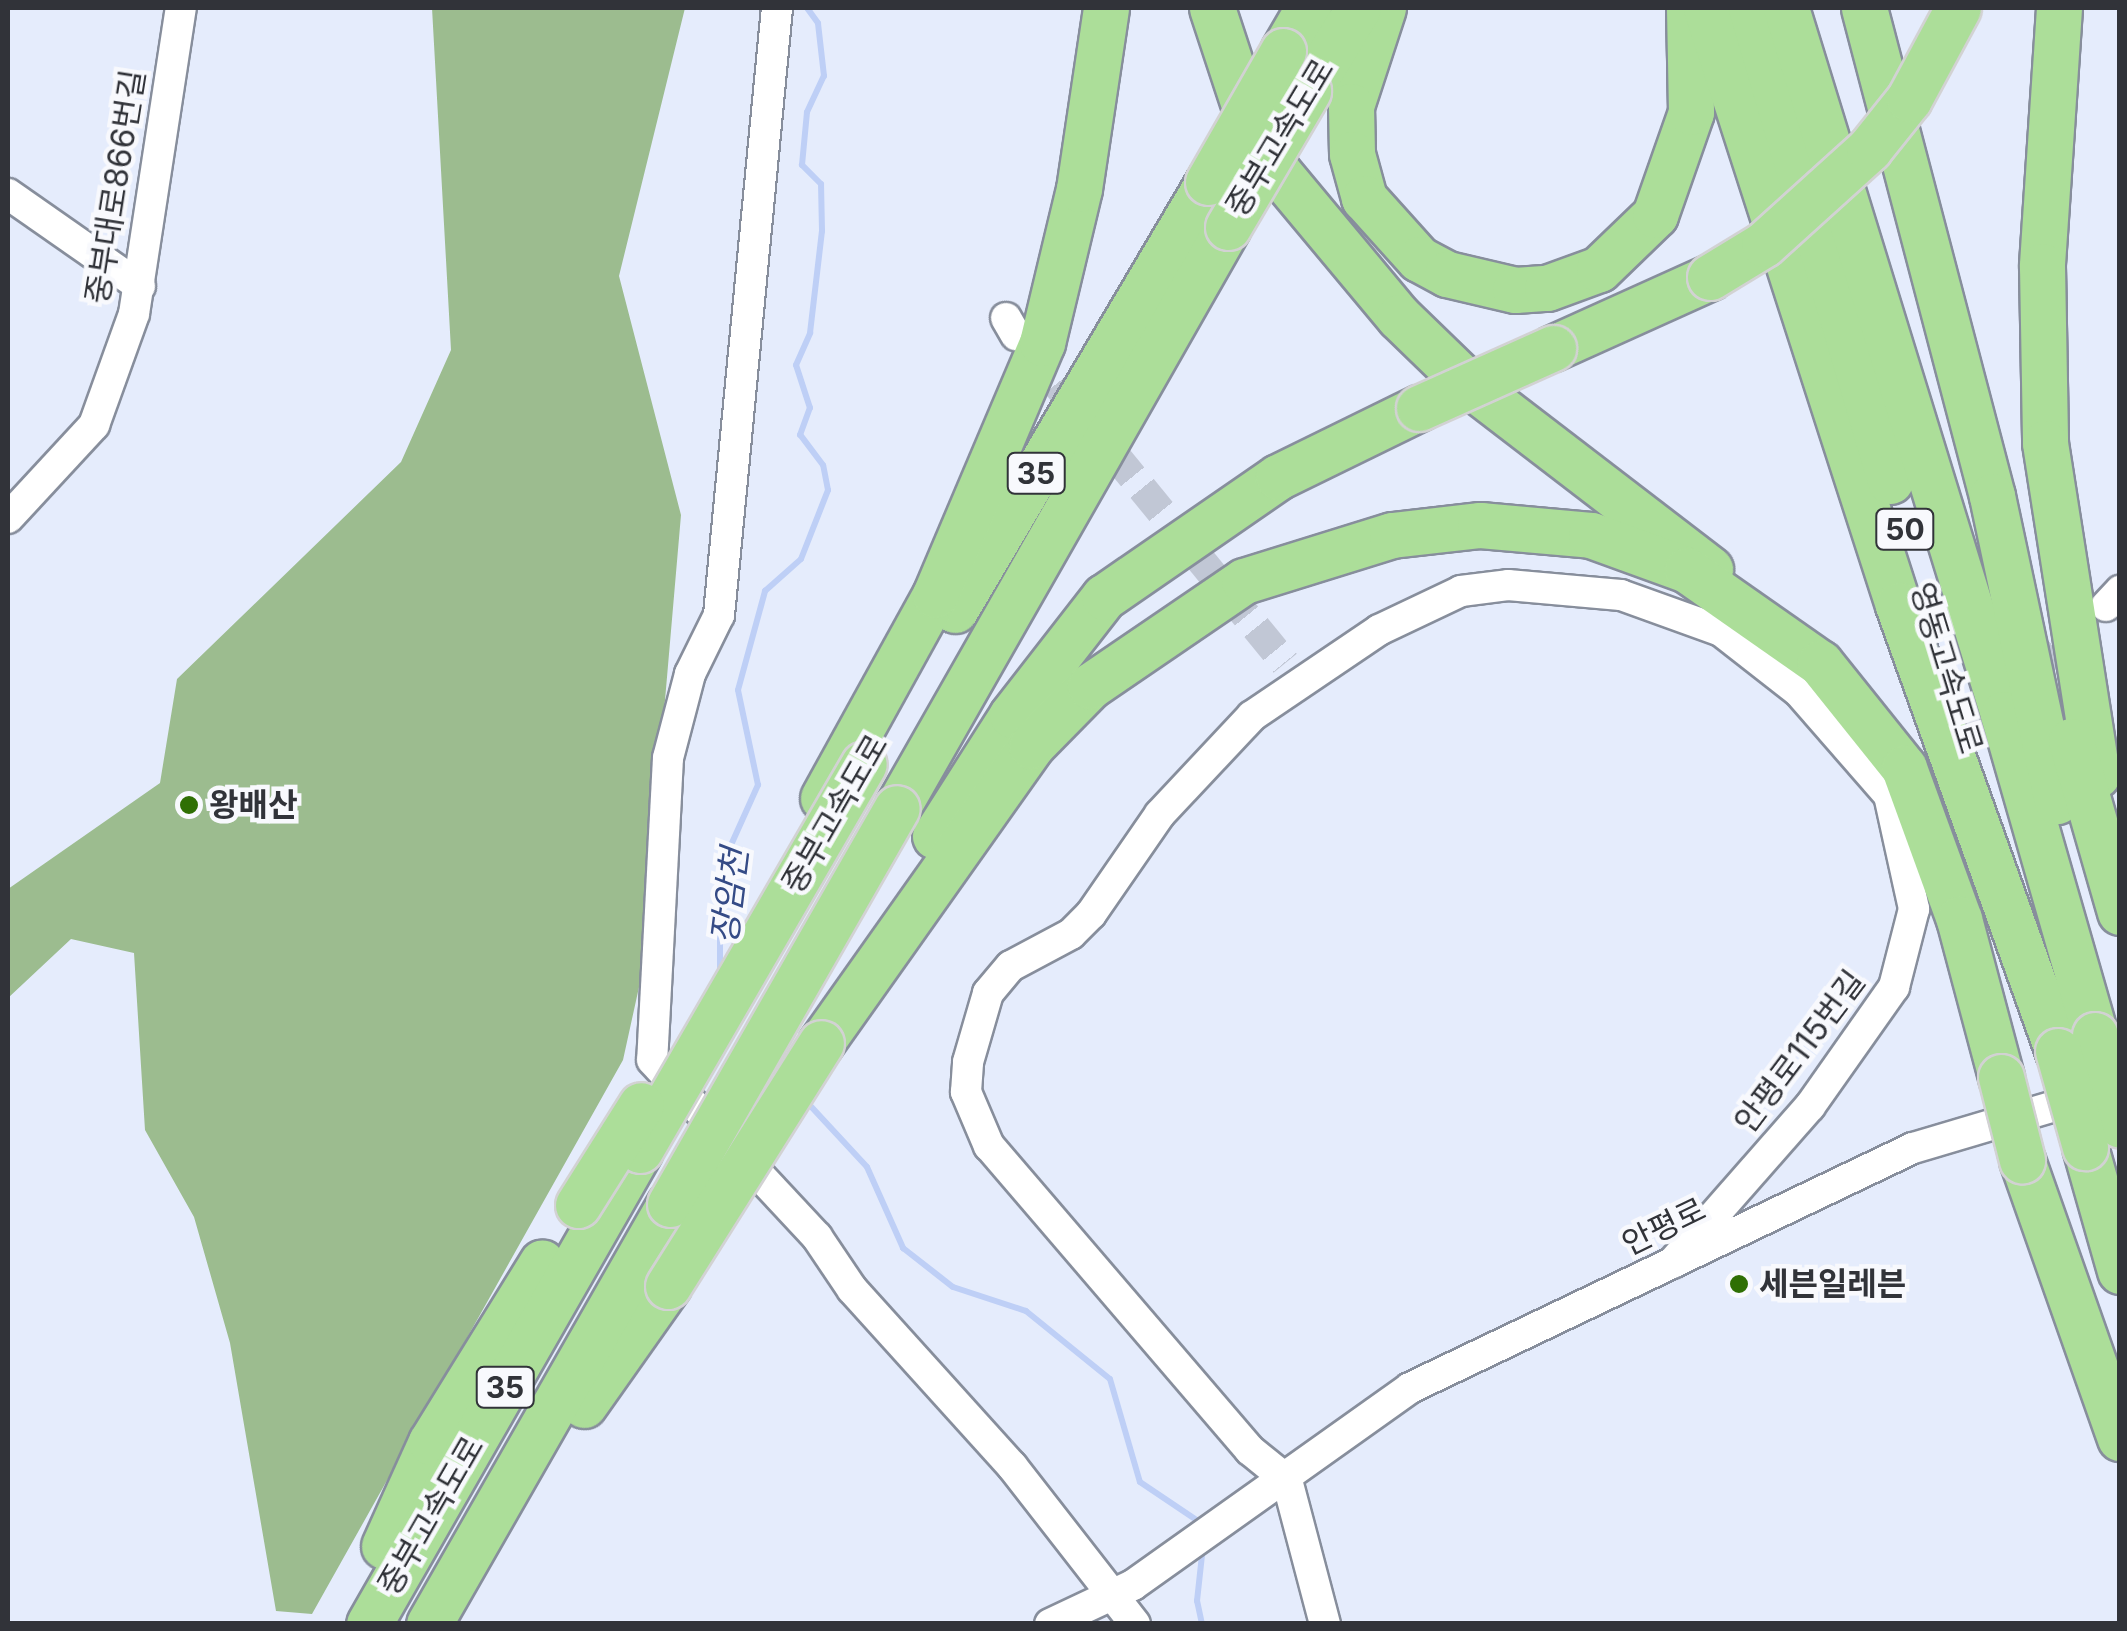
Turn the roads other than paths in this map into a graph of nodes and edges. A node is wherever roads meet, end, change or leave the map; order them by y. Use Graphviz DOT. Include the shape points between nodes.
graph roads {
  1 [pos="182,8"];
  2 [pos="777,8"];
  3 [pos="1106,8"];
  4 [pos="1212,8"];
  5 [pos="1308,8"];
  6 [pos="1358,8"];
  7 [pos="1383,8"];
  8 [pos="1689,8"];
  9 [pos="1706,8"];
  10 [pos="1751,8"];
  11 [pos="1786,8"];
  12 [pos="1864,8"];
  13 [pos="1877,8"];
  14 [pos="1958,8"];
  15 [pos="2059,8"];
  16 [pos="8,194"];
  17 [pos="140,286"];
  18 [pos="8,518"];
  19 [pos="1780,633"];
  20 [pos="2120,911"];
  21 [pos="2076,1043"];
  22 [pos="821,1044"];
  23 [pos="2120,1087"];
  24 [pos="2102,1136"];
  25 [pos="1672,1264"];
  26 [pos="2120,1271"];
  27 [pos="2120,1438"];
  28 [pos="1278,1486"];
  29 [pos="1124,1590"];
  30 [pos="352,1624"];
  31 [pos="369,1624"];
  32 [pos="429,1624"];
  33 [pos="440,1624"];
  34 [pos="1050,1624"];
  35 [pos="1135,1624"];
  36 [pos="1325,1624"];
  1 -- 17 [label="street, 중부대로866번길"];
  2 -- 29 [label="street" via="719,615 690,674 668,758 652,1060 817,1237 852,1289"];
  3 -- 30 [label="highway, bridge" via="1064,264 1022,400 935,595 739,952 431,1442"];
  4 -- 19 [label="highway" via="1252,130 1278,172 1399,317 1465,381 1672,535"];
  5 -- 31 [label="highway, 중부고속도로 / 35, bridge"];
  6 -- 32 [label="highway, 중부고속도로 / 35, bridge"];
  7 -- 8 [label="highway" via="1351,106 1352,154 1364,198 1419,260 1447,274 1515,290 1598,270 1656,215 1691,112"];
  9 -- 21 [label="highway" via="1898,604"];
  10 -- 21 [label="highway, 영동고속도로 / 50"];
  11 -- 21 [label="highway, 영동고속도로 / 50"];
  12 -- 21 [label="highway" via="1992,496 2060,814"];
  13 -- 20 [label="highway" via="1952,314"];
  14 -- 22 [label="highway, bridge" via="1909,99 1870,149 1764,244 1710,277 1278,478 1104,596 1054,655 954,801"];
  15 -- 20 [label="highway" via="2042,266 2045,442"];
  16 -- 17 [label="street"];
  17 -- 18 [label="street, 중부대로866번길" via="94,425"];
  19 -- 22 [label="highway" via="1687,570 1591,535 1480,526 1392,534 1244,582 1090,686 1031,746"];
  19 -- 27 [label="highway, bridge" via="1820,663 1904,768 1959,919 2022,1160"];
  21 -- 24 [label="highway, 영동고속도로 / 50, bridge"];
  22 -- 33 [label="highway, bridge"];
  23 -- 25 [label="street, 안평로" via="1913,1148"];
  24 -- 26 [label="highway, 영동고속도로 / 50"];
  25 -- 28 [label="street, 안평로" via="1410,1388"];
  25 -- 28 [label="street, 안평로115번길" via="1810,1106 1894,988 1914,909 1890,795 1760,658 1671,608 1621,595 1508,585 1462,591 1293,674 1206,760 1091,914 1000,980 974,1029 966,1092 989,1146"];
  28 -- 29 [label="street, 안평로"];
  28 -- 36 [label="street"];
  29 -- 34 [label="street"];
  29 -- 35 [label="street"];
}
